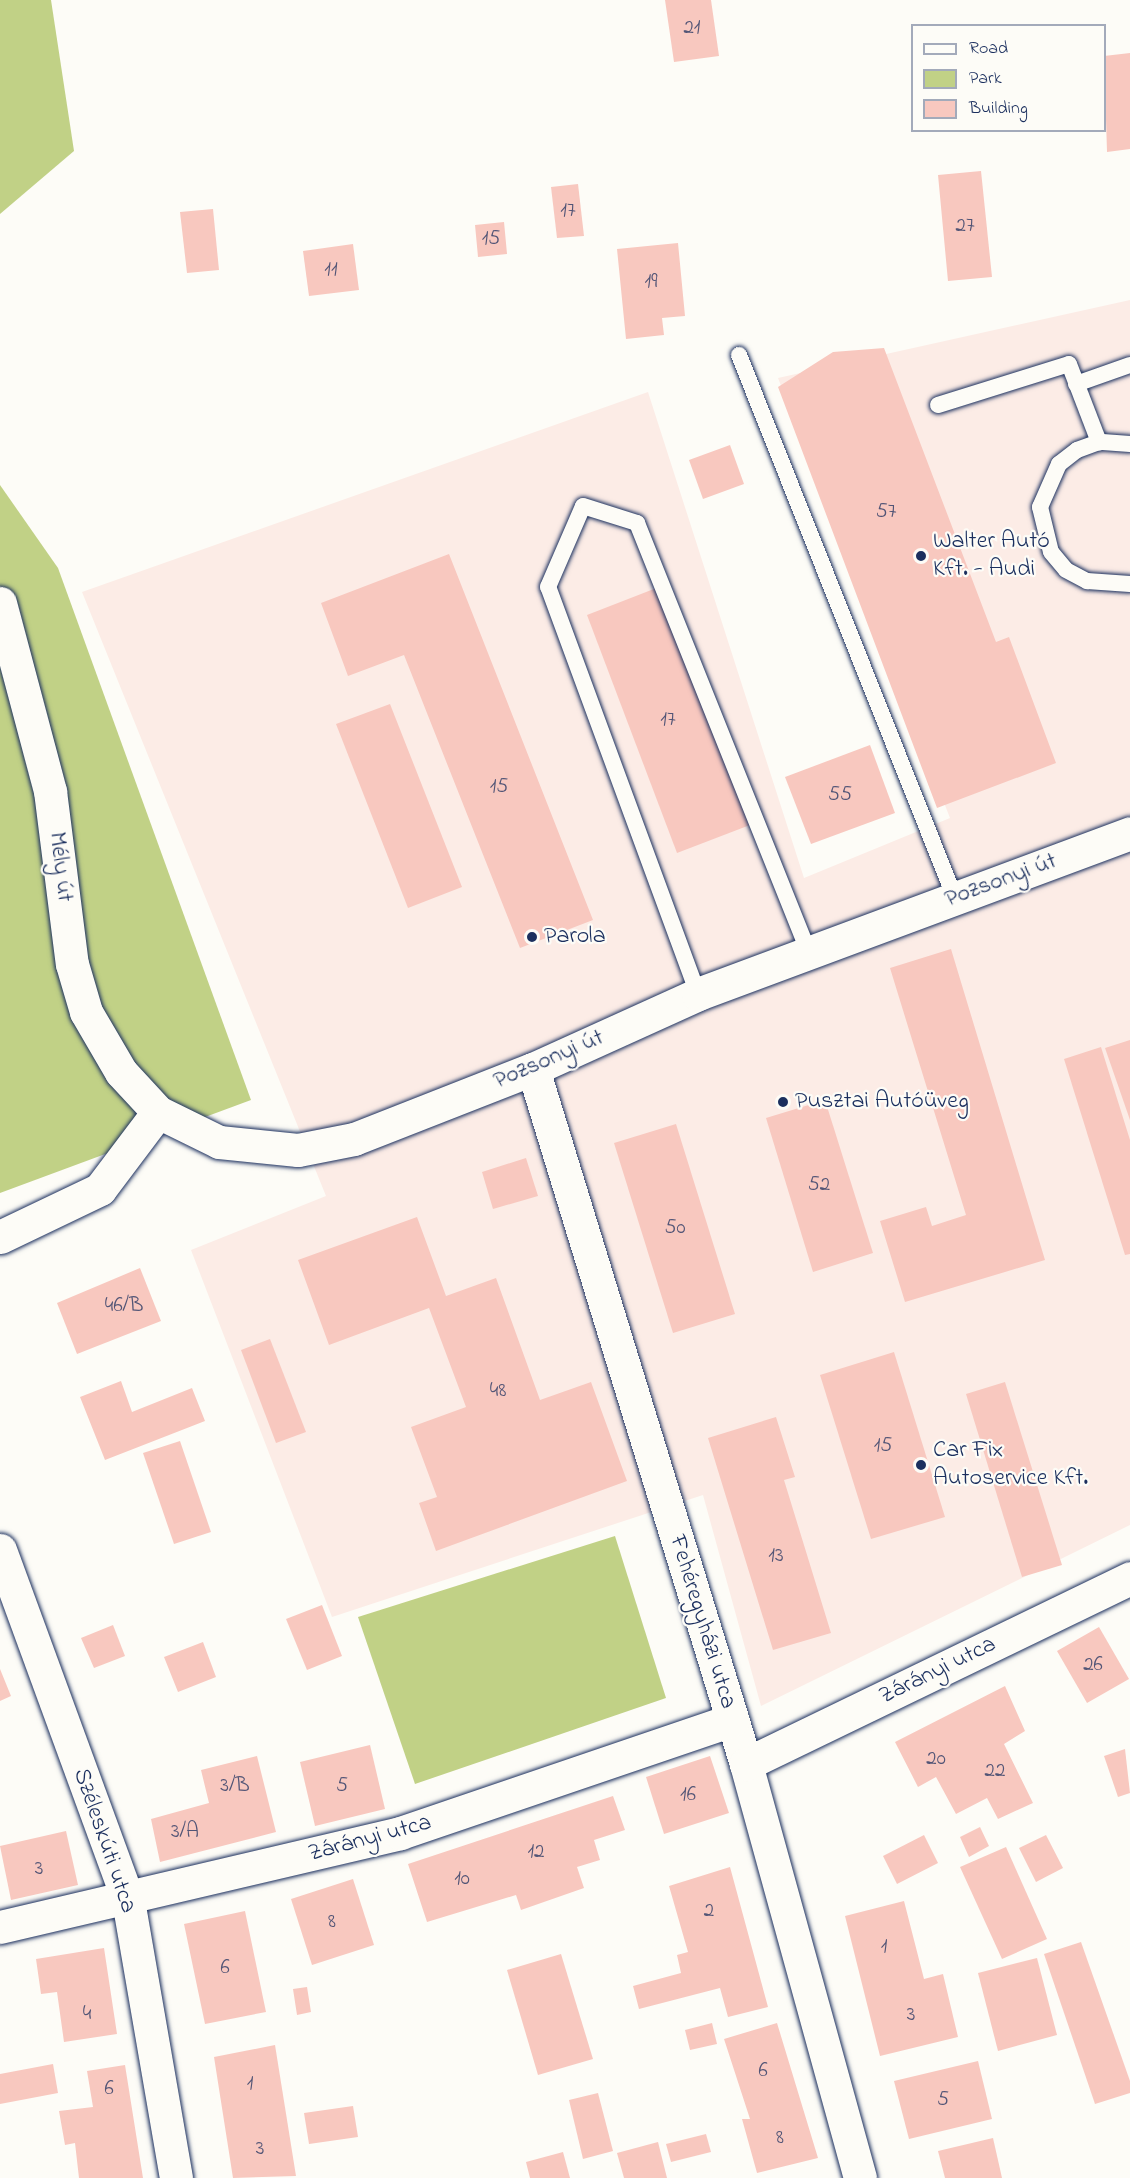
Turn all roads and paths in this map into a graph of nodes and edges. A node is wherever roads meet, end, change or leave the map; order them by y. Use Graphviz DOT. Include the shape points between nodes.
graph roads {
  1 [pos="739,355"];
  2 [pos="1130,365"];
  3 [pos="1076,384"];
  4 [pos="938,405"];
  5 [pos="1099,442"];
  6 [pos="1130,444"];
  7 [pos="1130,584"];
  8 [pos="0,603"];
  9 [pos="1130,832"];
  10 [pos="955,898"];
  11 [pos="808,951"];
  12 [pos="698,994"];
  13 [pos="533,1069"];
  14 [pos="158,1112"];
  15 [pos="0,1237"];
  16 [pos="0,1550"];
  17 [pos="1130,1578"];
  18 [pos="732,1720"];
  19 [pos="746,1764"];
  20 [pos="128,1900"];
  21 [pos="0,1927"];
  22 [pos="176,2178"];
  23 [pos="860,2178"];
  1 -- 10 [label="lane"];
  2 -- 3 [label="lane"];
  3 -- 4 [label="lane" via="1069,364"];
  3 -- 5 [label="lane"];
  5 -- 6 [label="lane"];
  5 -- 7 [label="lane" via="1059,464 1040,507 1042,530 1066,570 1087,581"];
  8 -- 14 [label="street, Mély út" via="50,790 72,964 86,1012 116,1065"];
  9 -- 10 [label="street, Pozsonyi út"];
  10 -- 11 [label="street, Pozsonyi út"];
  11 -- 12 [label="street, Pozsonyi út"];
  11 -- 12 [label="lane" via="637,523 584,506 548,587"];
  12 -- 13 [label="street, Pozsonyi út"];
  13 -- 14 [label="street, Pozsonyi út" via="354,1139 298,1150 219,1142"];
  13 -- 18 [label="street, Fehéregyházi utca"];
  14 -- 15 [label="street" via="100,1189"];
  16 -- 20 [label="street, Széleskúti utca"];
  17 -- 19 [label="street, Zárányi utca"];
  18 -- 19 [label="street, Fehéregyházi utca"];
  18 -- 20 [label="street, Zárányi utca" via="400,1833"];
  19 -- 23 [label="street, Fehéregyházi utca"];
  20 -- 21 [label="street, Zárányi utca"];
  20 -- 22 [label="street, Széleskúti utca"];
}
